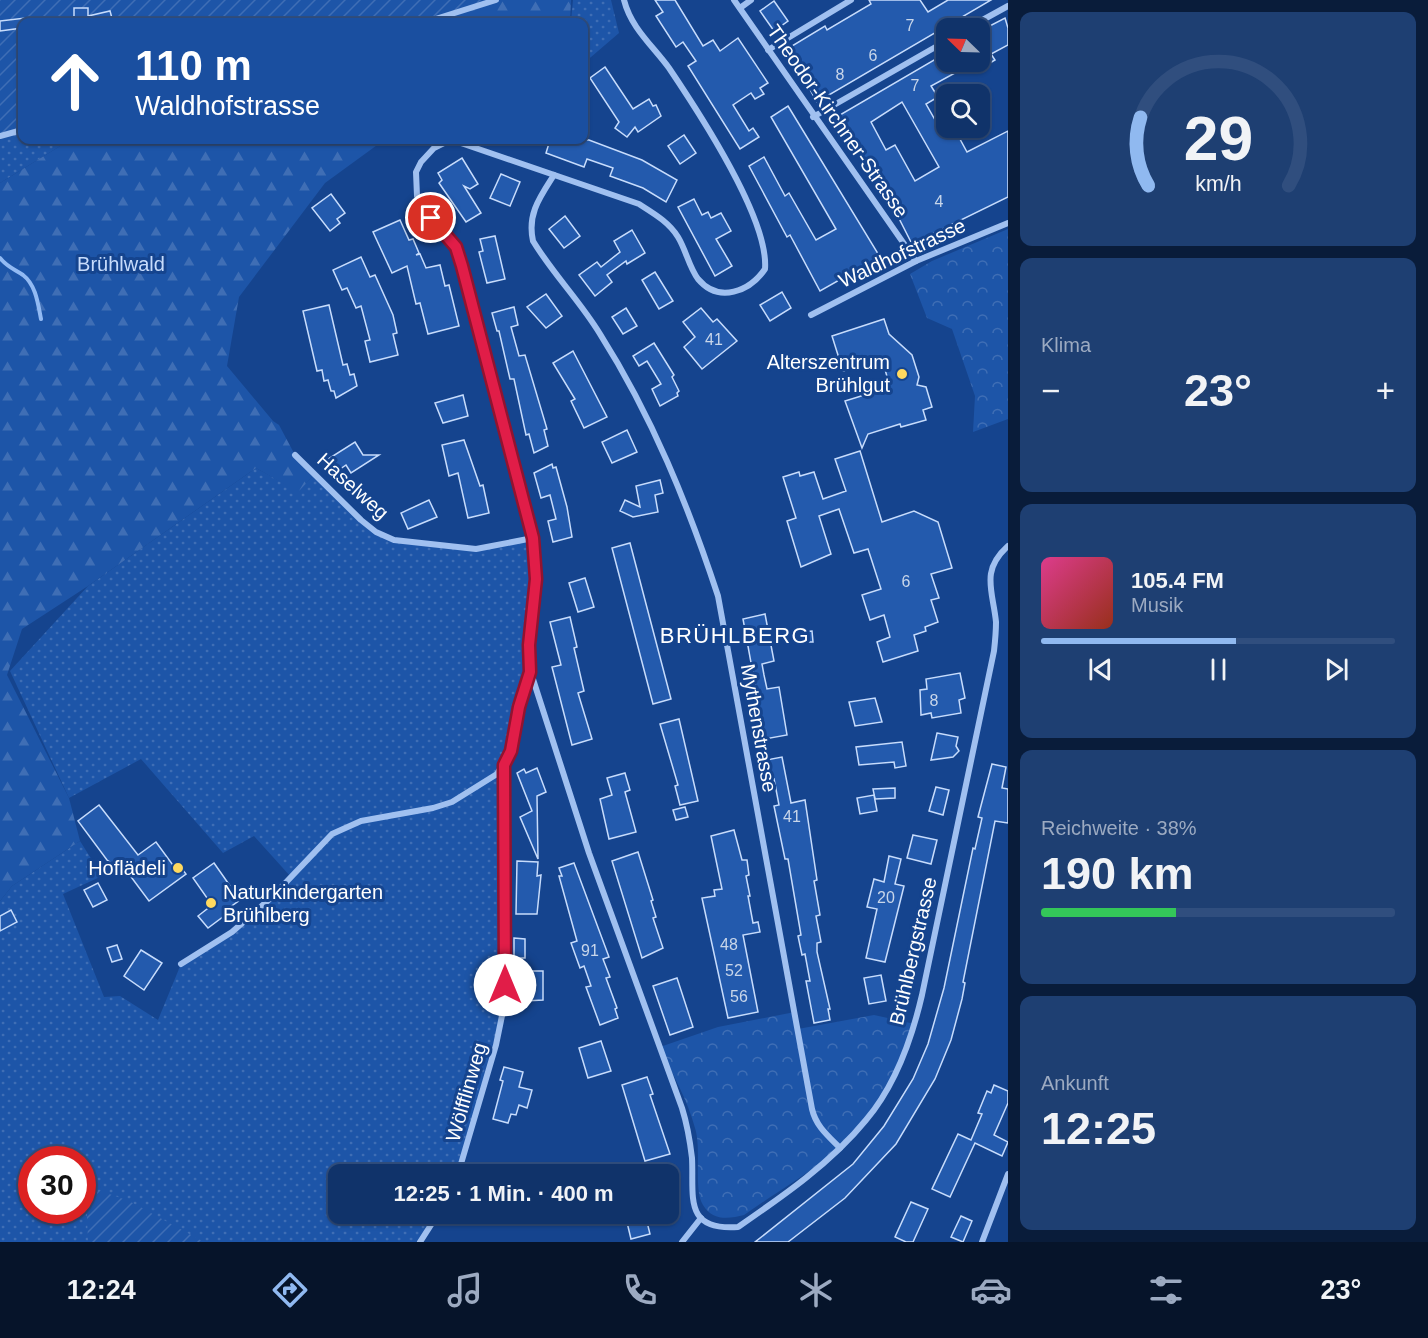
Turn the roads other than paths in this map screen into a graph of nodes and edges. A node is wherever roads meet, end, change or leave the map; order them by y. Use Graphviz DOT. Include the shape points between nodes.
graph roads {
  1 [pos="496,0"];
  2 [pos="624,0"];
  3 [pos="734,0"];
  4 [pos="751,0"];
  5 [pos="851,0"];
  6 [pos="1008,6"];
  7 [pos="740,8"];
  8 [pos="439,18"];
  9 [pos="986,18"];
  10 [pos="936,47"];
  11 [pos="768,50"];
  12 [pos="813,117"];
  13 [pos="18,131"];
  14 [pos="0,136"];
  15 [pos="443,144"];
  16 [pos="463,144"];
  17 [pos="554,175"];
  18 [pos="1008,223"];
  19 [pos="916,261"];
  20 [pos="811,315"];
  21 [pos="295,455"];
  22 [pos="533,538"];
  23 [pos="1008,546"];
  24 [pos="530,672"];
  25 [pos="504,765"];
  26 [pos="181,964"];
  27 [pos="840,1148"];
  28 [pos="461,1164"];
  29 [pos="1008,1174"];
  30 [pos="701,1218"];
  31 [pos="432,1224"];
  32 [pos="420,1242"];
  33 [pos="682,1242"];
  34 [pos="982,1242"];
  1 -- 8 [label="street"];
  2 -- 17 [label="street" via="643,37 668,66 734,176 763,240 765,268 747,288 718,292 698,279 677,236 661,218 639,204"];
  3 -- 7 [label="street, Theodor-Kirchner-Strasse"];
  4 -- 7 [label="street"];
  5 -- 11 [label="street"];
  6 -- 9 [label="street"];
  7 -- 11 [label="street, Theodor-Kirchner-Strasse"];
  10 -- 12 [label="street"];
  11 -- 12 [label="street, Theodor-Kirchner-Strasse"];
  12 -- 19 [label="street, Theodor-Kirchner-Strasse"];
  13 -- 14 [label="street"];
  15 -- 22 [label="street" via="427,154 414,183 423,208 456,247"];
  16 -- 17 [label="street"];
  17 -- 27 [label="street, Mythenstrasse" via="534,208 533,241 600,333 657,439 691,514 718,596 812,1109 822,1131"];
  18 -- 19 [label="street, Waldhofstrasse"];
  19 -- 20 [label="street, Waldhofstrasse"];
  21 -- 22 [label="street, Haselweg" via="361,520 375,532 394,540 476,549"];
  22 -- 24 [label="street" via="536,579"];
  23 -- 27 [label="street, Brühlbergstrasse" via="999,555 990,576 996,623 994,651 915,1024 885,1091 867,1120"];
  24 -- 25 [label="street"];
  24 -- 30 [label="street" via="589,853 682,1108 692,1159 690,1192"];
  25 -- 26 [label="street" via="485,784 452,802 361,821 332,834 273,897 232,932"];
  25 -- 28 [label="street, Wölfflinweg" via="504,1006"];
  27 -- 30 [label="street, Brühlbergstrasse" via="738,1227 726,1228"];
  29 -- 34 [label="street"];
  30 -- 33 [label="street"];
  31 -- 32 [label="street"];
}
